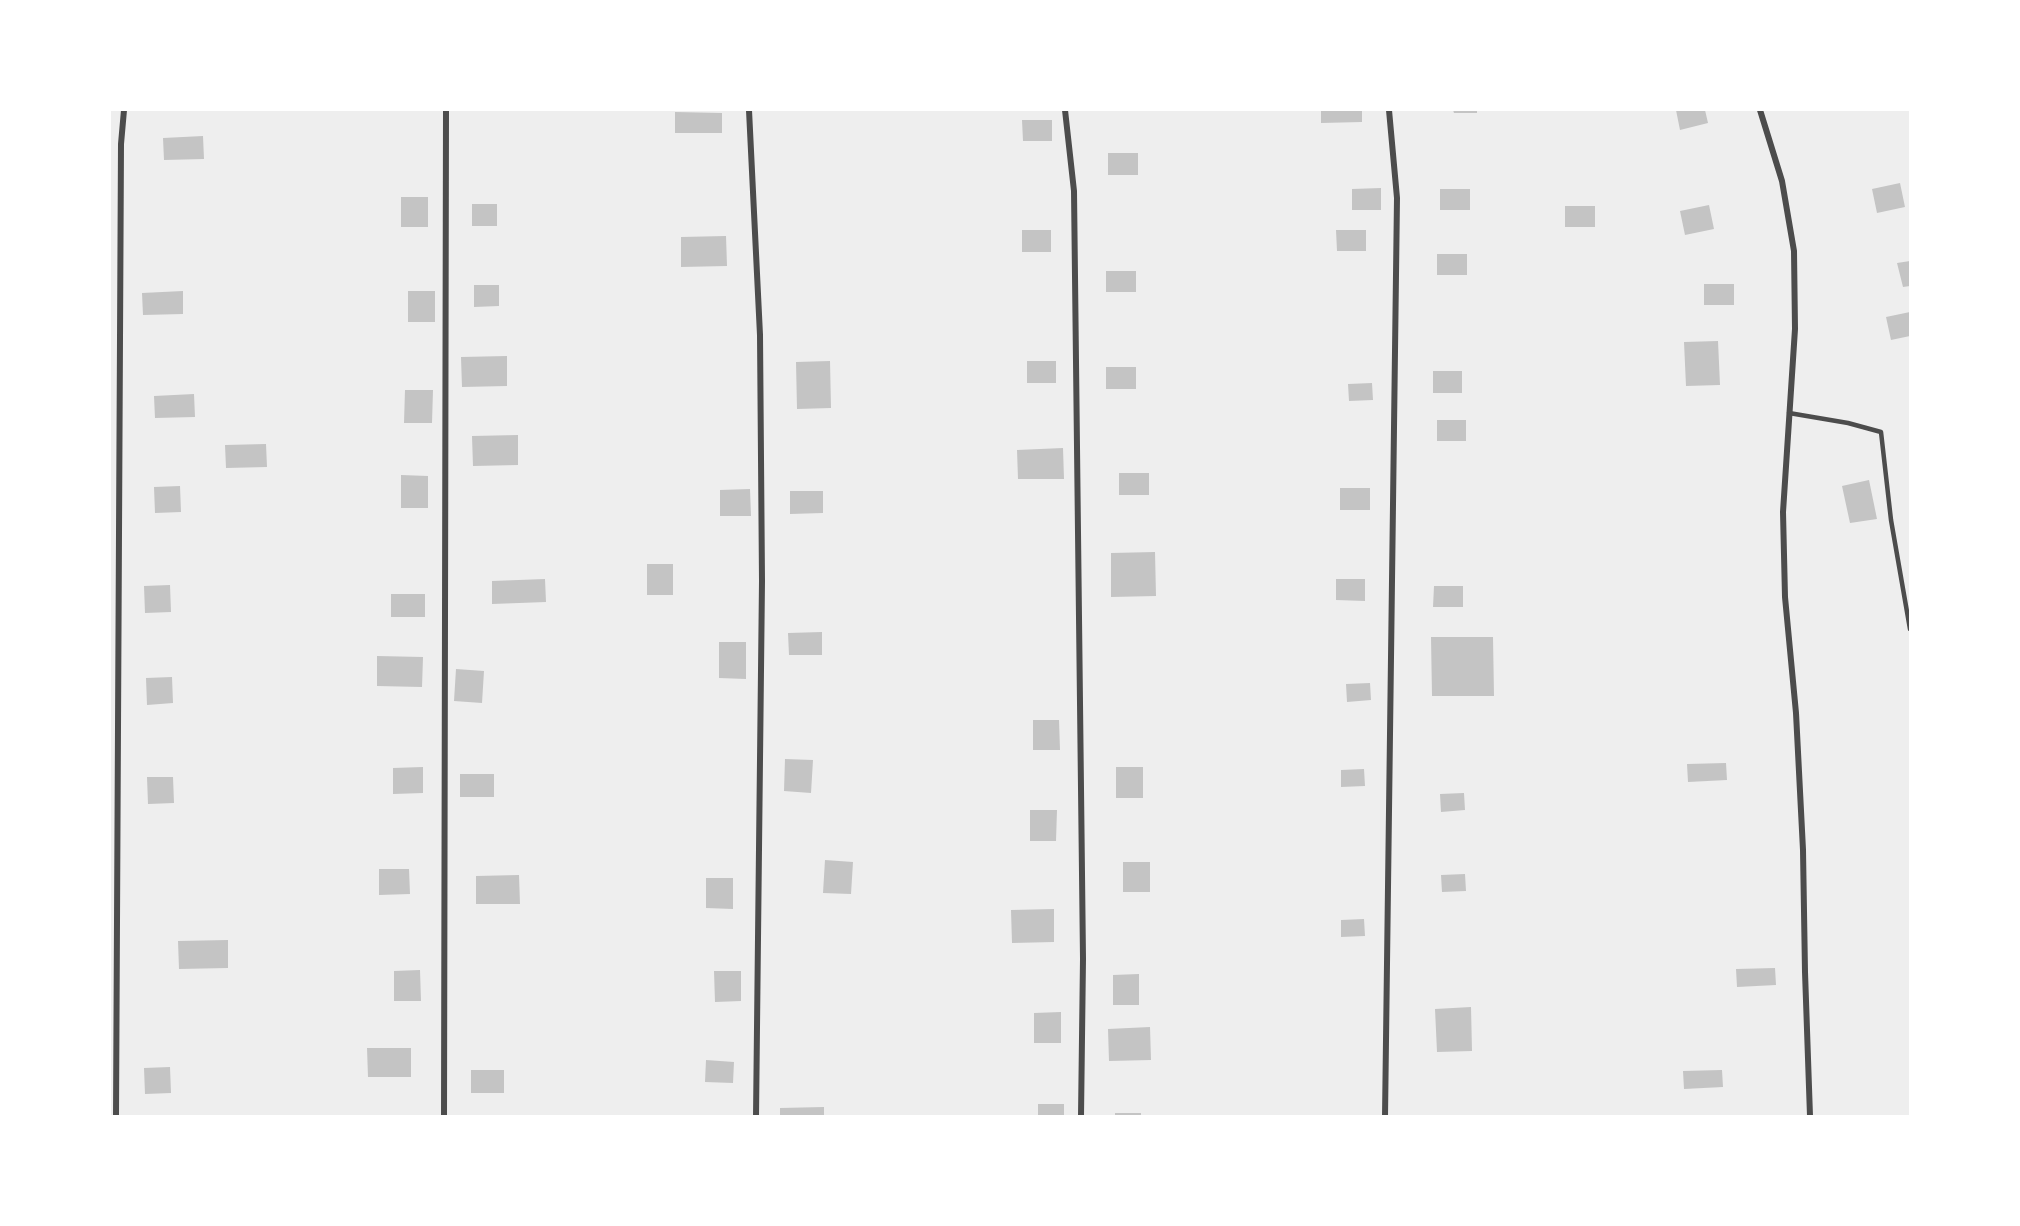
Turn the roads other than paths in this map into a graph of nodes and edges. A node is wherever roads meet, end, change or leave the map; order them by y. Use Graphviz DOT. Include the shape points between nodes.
graph roads {
  1 [pos="124,110"];
  2 [pos="446,110"];
  3 [pos="749,110"];
  4 [pos="1065,110"];
  5 [pos="1389,110"];
  6 [pos="1760,110"];
  7 [pos="1789,413"];
  8 [pos="1911,629"];
  9 [pos="116,1116"];
  10 [pos="444,1116"];
  11 [pos="756,1116"];
  12 [pos="1081,1116"];
  13 [pos="1385,1116"];
  14 [pos="1810,1116"];
  1 -- 9 [label="street"];
  2 -- 10 [label="street"];
  3 -- 11 [label="street" via="760,335 762,581"];
  4 -- 12 [label="street" via="1074,202 1083,947"];
  5 -- 13 [label="street" via="1396,198"];
  6 -- 7 [label="street" via="1782,181 1794,251 1795,329"];
  7 -- 8 [label="lane" via="1881,432 1891,520"];
  7 -- 14 [label="street" via="1784,565 1803,850"];
}
